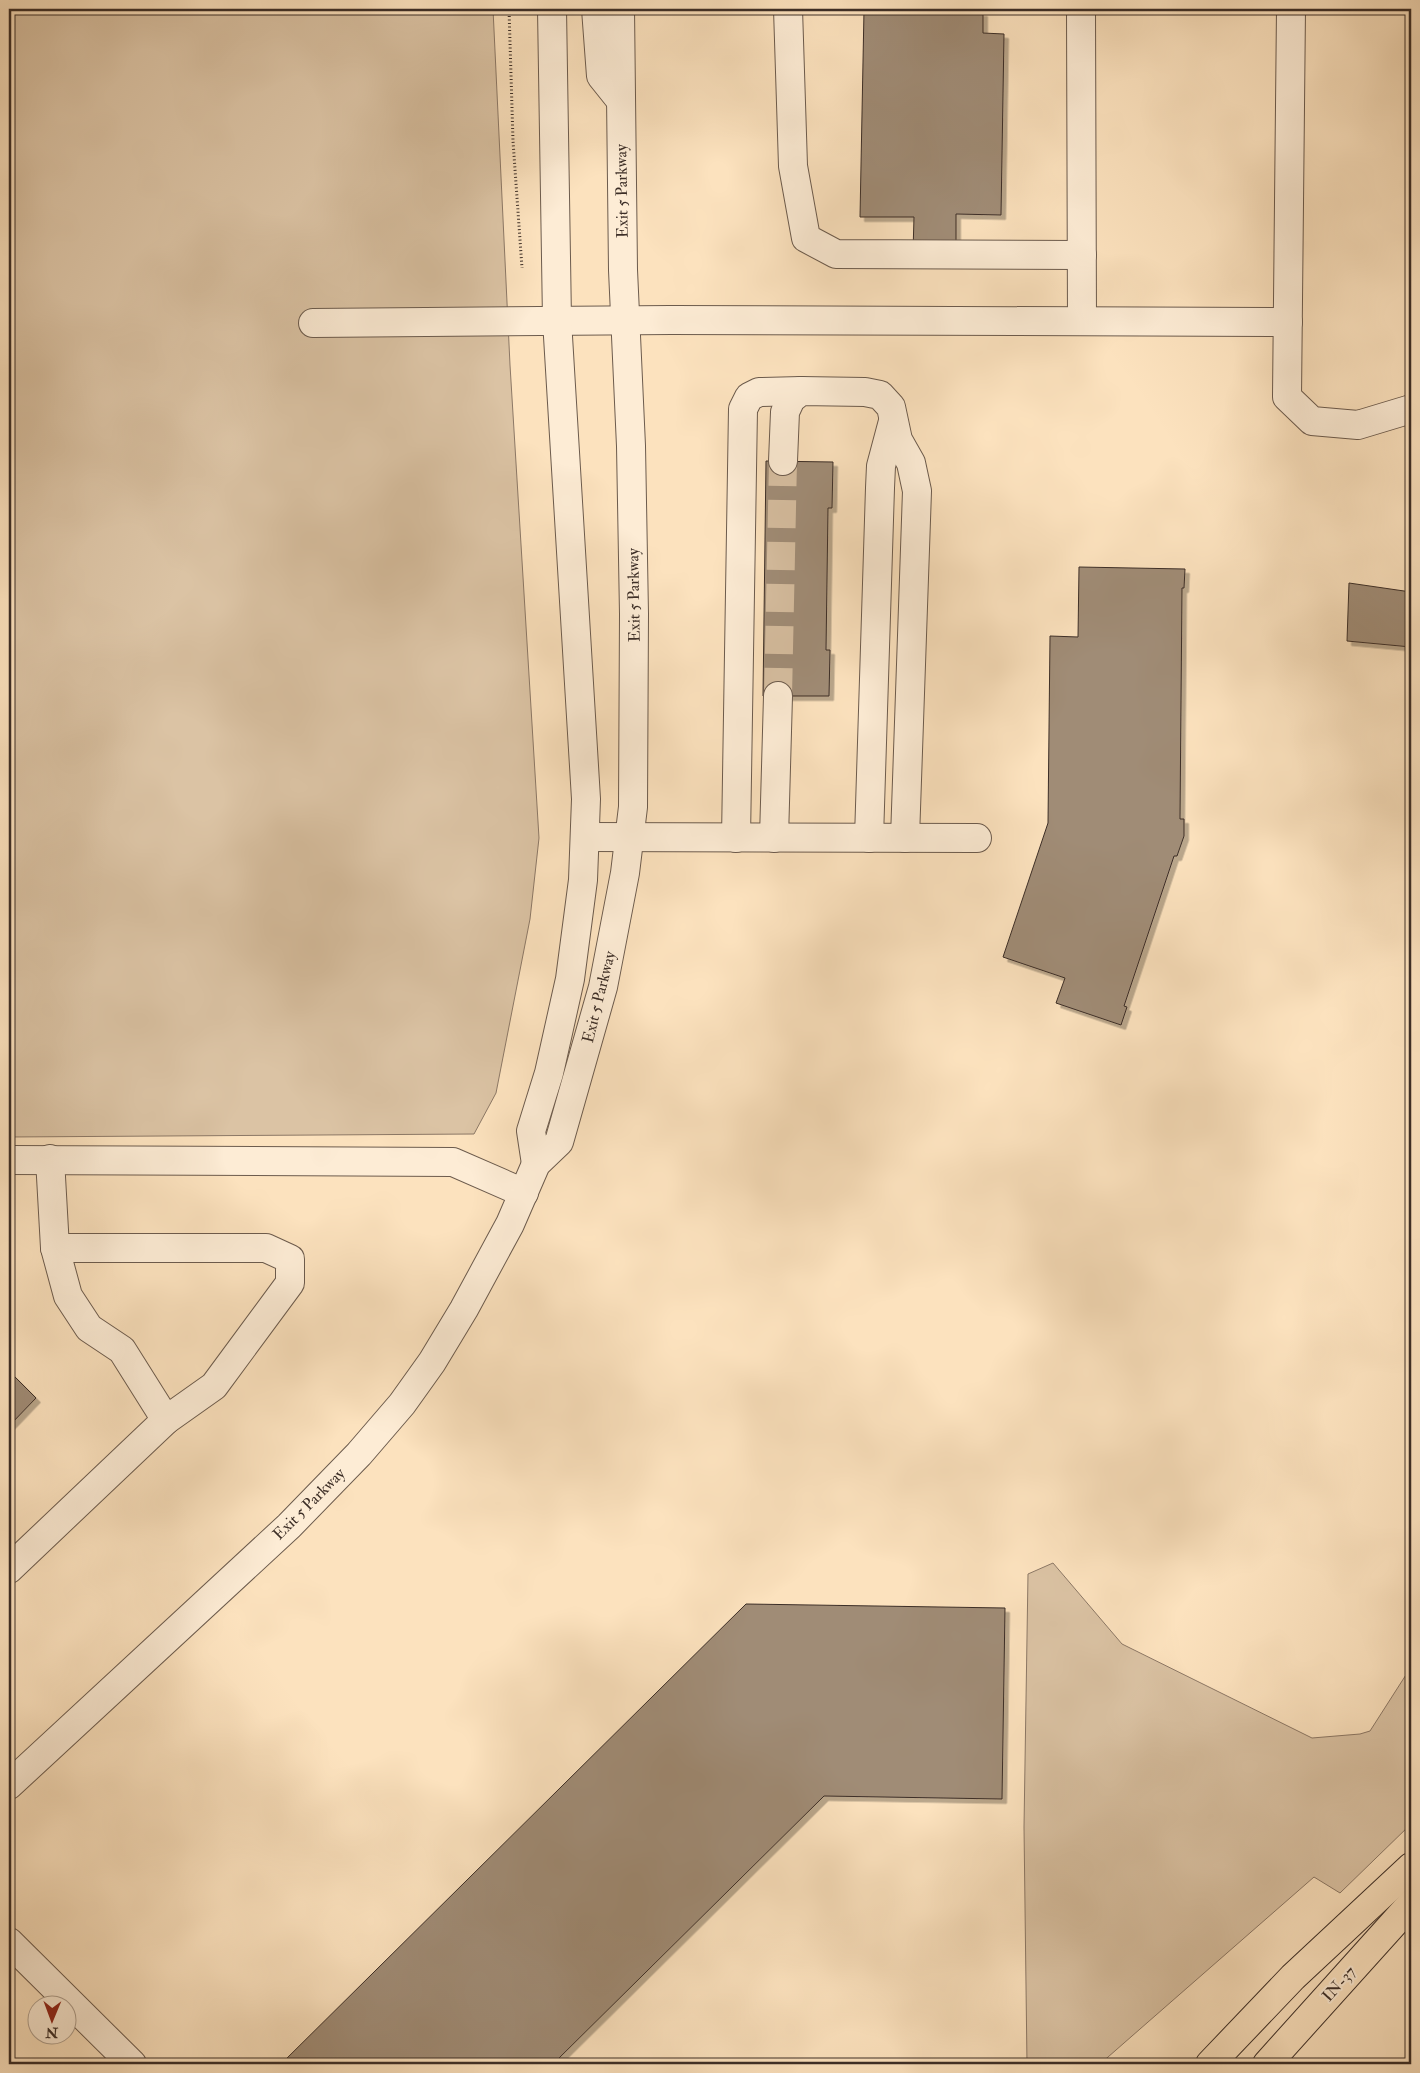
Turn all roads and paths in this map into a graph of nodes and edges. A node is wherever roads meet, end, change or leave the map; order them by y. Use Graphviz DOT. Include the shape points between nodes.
graph roads {
  1 [pos="509,9"];
  2 [pos="552,9"];
  3 [pos="596,9"];
  4 [pos="620,9"];
  5 [pos="788,9"];
  6 [pos="1081,9"];
  7 [pos="1291,9"];
  8 [pos="621,101"];
  9 [pos="1082,255"];
  10 [pos="522,270"];
  11 [pos="557,320"];
  12 [pos="624,320"];
  13 [pos="1082,321"];
  14 [pos="1288,322"];
  15 [pos="313,323"];
  16 [pos="801,391"];
  17 [pos="1411,409"];
  18 [pos="900,442"];
  19 [pos="783,461"];
  20 [pos="778,696"];
  21 [pos="586,837"];
  22 [pos="629,838"];
  23 [pos="736,838"];
  24 [pos="774,838"];
  25 [pos="896,838"];
  26 [pos="977,838"];
  27 [pos="50,1159"];
  28 [pos="9,1160"];
  29 [pos="536,1164"];
  30 [pos="524,1193"];
  31 [pos="55,1248"];
  32 [pos="166,1420"];
  33 [pos="9,1569"];
  34 [pos="9,1785"];
  35 [pos="1411,1867"];
  36 [pos="1411,1904"];
  37 [pos="9,1942"];
  38 [pos="132,2064"];
  39 [pos="1210,2064"];
  40 [pos="1267,2064"];
  1 -- 10 [label="path" via="513,141"];
  2 -- 11 [label="street, Exit 5 Parkway"];
  3 -- 8 [label="street" via="601,76"];
  4 -- 8 [label="street, Exit 5 Parkway"];
  5 -- 9 [label="street" via="793,166 806,238 836,254"];
  6 -- 9 [label="street"];
  7 -- 14 [label="street"];
  8 -- 12 [label="street, Exit 5 Parkway"];
  9 -- 13 [label="street"];
  11 -- 12 [label="street"];
  11 -- 15 [label="street"];
  11 -- 21 [label="street, Exit 5 Parkway" via="585,762"];
  12 -- 13 [label="street"];
  12 -- 22 [label="street, Exit 5 Parkway" via="631,446 634,614 633,798"];
  13 -- 14 [label="street"];
  14 -- 17 [label="street" via="1287,397 1312,421 1358,425"];
  16 -- 18 [label="street" via="880,395 891,407"];
  16 -- 19 [label="street" via="791,399 784,412"];
  16 -- 23 [label="street" via="759,392 749,397 743,409"];
  18 -- 25 [label="street" via="917,491"];
  18 -- 25 [label="street" via="881,466 880,481"];
  20 -- 24 [label="street"];
  21 -- 22 [label="street"];
  21 -- 29 [label="street, Exit 5 Parkway" via="578,928 561,1027 531,1131"];
  22 -- 23 [label="street"];
  22 -- 29 [label="street, Exit 5 Parkway" via="615,933 582,1064 559,1142"];
  23 -- 24 [label="street"];
  24 -- 25 [label="street"];
  25 -- 26 [label="street"];
  27 -- 28 [label="street"];
  27 -- 30 [label="street" via="453,1162"];
  27 -- 31 [label="street"];
  29 -- 30 [label="street, Exit 5 Parkway"];
  30 -- 34 [label="street, Exit 5 Parkway" via="464,1309 432,1362 402,1404 359,1454 282,1533"];
  31 -- 32 [label="street" via="68,1296 89,1328 122,1350"];
  31 -- 32 [label="street" via="266,1248 290,1259 290,1284 214,1386"];
  32 -- 33 [label="street"];
  35 -- 39 [label="highway" via="1293,1977"];
  36 -- 40 [label="highway, IN-37"];
  37 -- 38 [label="street"];
}
